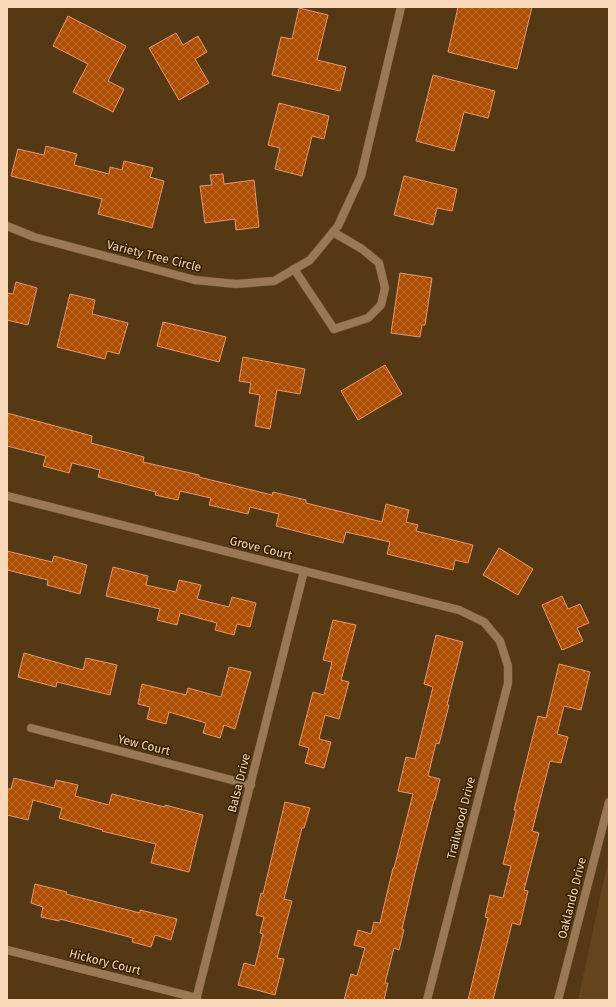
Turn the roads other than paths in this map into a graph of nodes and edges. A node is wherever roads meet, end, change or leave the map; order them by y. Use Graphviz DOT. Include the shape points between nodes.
graph roads {
  1 [pos="401,7"];
  2 [pos="7,226"];
  3 [pos="333,232"];
  4 [pos="294,269"];
  5 [pos="7,496"];
  6 [pos="304,571"];
  7 [pos="500,641"];
  8 [pos="31,728"];
  9 [pos="251,785"];
  10 [pos="609,802"];
  11 [pos="7,950"];
  12 [pos="197,999"];
  13 [pos="427,1000"];
  14 [pos="558,1000"];
  1 -- 3 [label="street, Variety Tree Circle" via="361,176"];
  2 -- 4 [label="street, Variety Tree Circle" via="34,237 195,280 236,284 274,281"];
  3 -- 4 [label="street, Variety Tree Circle" via="310,260"];
  3 -- 4 [label="street" via="362,249 379,263 385,288 381,305 368,318 334,329"];
  5 -- 6 [label="street, Grove Court"];
  6 -- 7 [label="street, Grove Court" via="459,610 484,622"];
  6 -- 9 [label="street, Balsa Drive"];
  7 -- 13 [label="street, Trailwood Drive" via="508,666 508,683"];
  8 -- 9 [label="street, Yew Court"];
  9 -- 12 [label="street, Balsa Drive"];
  10 -- 14 [label="street, Oaklando Drive"];
  11 -- 12 [label="street, Hickory Court"];
}
